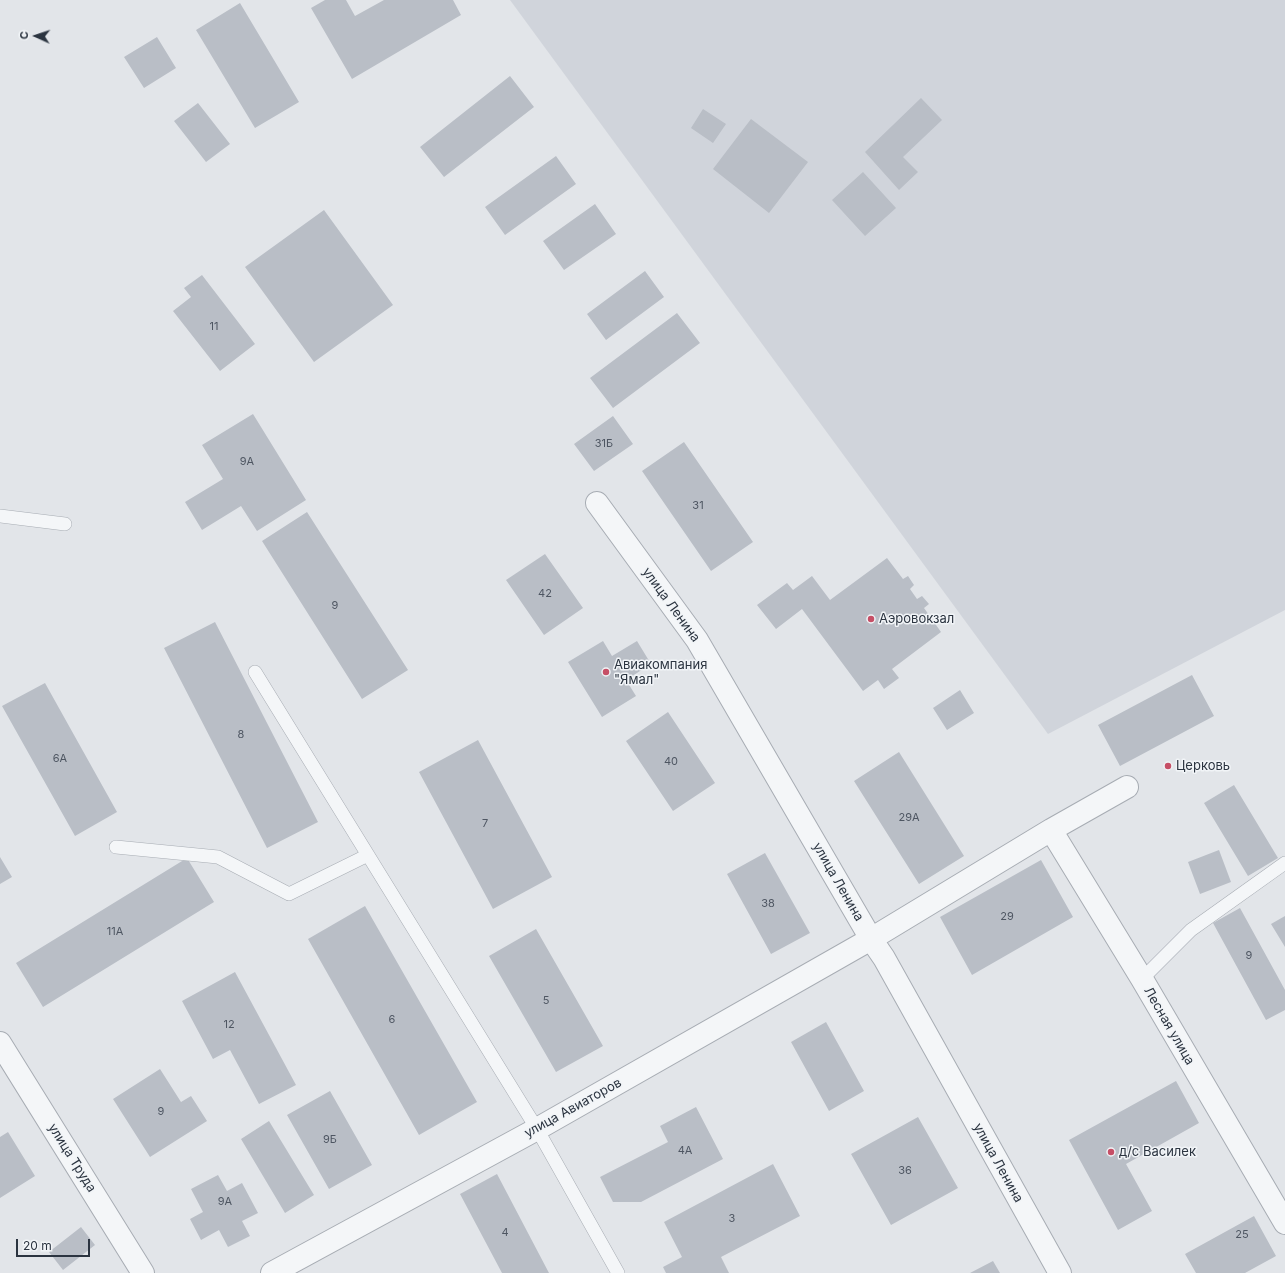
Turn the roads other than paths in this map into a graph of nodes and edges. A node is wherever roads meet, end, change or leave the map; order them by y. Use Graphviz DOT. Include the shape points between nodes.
graph roads {
  1 [pos="597,503"];
  2 [pos="0,516"];
  3 [pos="65,524"];
  4 [pos="256,672"];
  5 [pos="1127,787"];
  6 [pos="1051,830"];
  7 [pos="116,847"];
  8 [pos="368,855"];
  9 [pos="1285,863"];
  10 [pos="871,939"];
  11 [pos="1142,979"];
  12 [pos="0,1043"];
  13 [pos="537,1129"];
  14 [pos="1285,1223"];
  15 [pos="143,1273"];
  16 [pos="272,1273"];
  17 [pos="618,1273"];
  18 [pos="1060,1273"];
  1 -- 10 [label="street, улица Ленина" via="697,640"];
  2 -- 3 [label="lane"];
  4 -- 8 [label="lane"];
  5 -- 6 [label="street, улица Авиаторов"];
  6 -- 10 [label="street, улица Авиаторов"];
  6 -- 11 [label="street, Лесная улица"];
  7 -- 8 [label="lane" via="218,857 289,894"];
  8 -- 13 [label="lane"];
  9 -- 11 [label="lane" via="1191,930"];
  10 -- 13 [label="street, улица Авиаторов"];
  10 -- 18 [label="street, улица Ленина"];
  11 -- 14 [label="street, Лесная улица"];
  12 -- 15 [label="street, улица Труда"];
  13 -- 16 [label="street, улица Авиаторов"];
  13 -- 17 [label="lane"];
}
